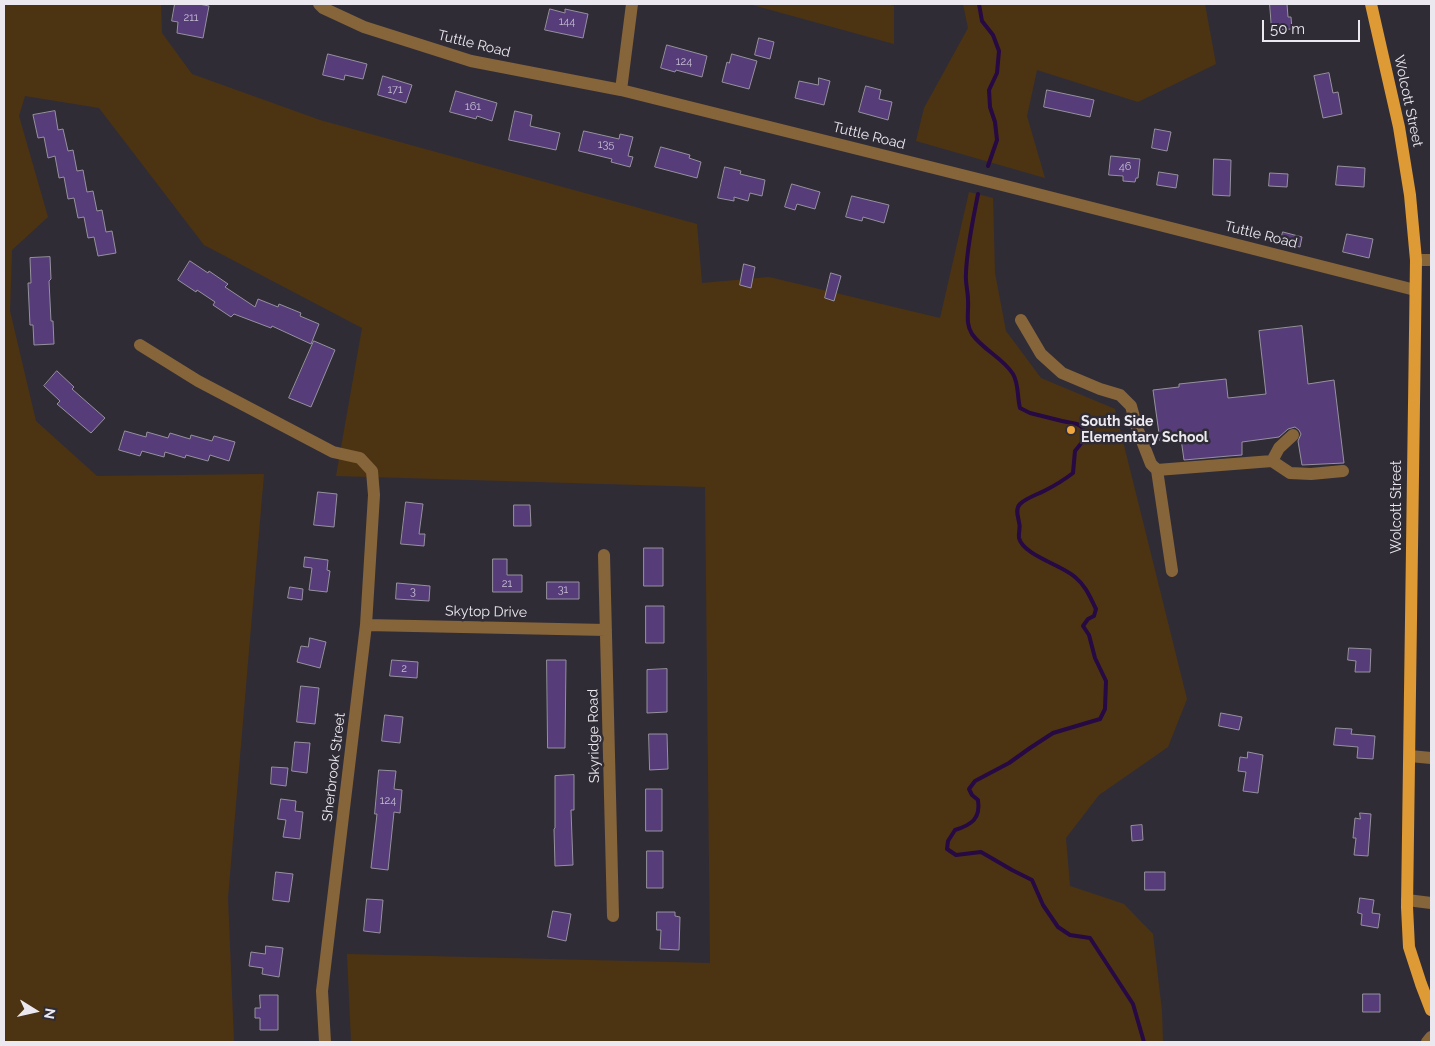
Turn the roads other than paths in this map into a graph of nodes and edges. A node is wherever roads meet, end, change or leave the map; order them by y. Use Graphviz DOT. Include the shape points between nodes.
graph roads {
  1 [pos="319,4"];
  2 [pos="632,4"];
  3 [pos="1371,4"];
  4 [pos="621,90"];
  5 [pos="1416,260"];
  6 [pos="1431,260"];
  7 [pos="1415,290"];
  8 [pos="1021,320"];
  9 [pos="140,345"];
  10 [pos="1293,435"];
  11 [pos="1272,461"];
  12 [pos="1157,470"];
  13 [pos="1343,471"];
  14 [pos="604,555"];
  15 [pos="1172,571"];
  16 [pos="366,625"];
  17 [pos="606,630"];
  18 [pos="1410,756"];
  19 [pos="1431,758"];
  20 [pos="1408,900"];
  21 [pos="1431,903"];
  22 [pos="613,916"];
  23 [pos="1431,1010"];
  24 [pos="1431,1037"];
  25 [pos="325,1042"];
  26 [pos="1427,1042"];
  1 -- 4 [label="street, Tuttle Road" via="364,28 470,61"];
  2 -- 4 [label="street"];
  3 -- 5 [label="main road, Wolcott Street" via="1401,137"];
  4 -- 7 [label="street, Tuttle Road"];
  5 -- 6 [label="street"];
  5 -- 7 [label="main road, Wolcott Street"];
  7 -- 18 [label="main road, Wolcott Street"];
  8 -- 12 [label="street" via="1041,354 1062,373 1120,395 1131,406 1151,464"];
  9 -- 16 [label="street, Sherbrook Street" via="198,381 333,452 360,458 372,471 374,495"];
  10 -- 11 [label="street" via="1279,448"];
  11 -- 12 [label="street"];
  11 -- 13 [label="street" via="1290,473"];
  12 -- 15 [label="street"];
  14 -- 17 [label="street, Skyridge Road"];
  16 -- 17 [label="street, Skytop Drive"];
  16 -- 25 [label="street, Sherbrook Street" via="322,991"];
  17 -- 22 [label="street, Skyridge Road"];
  18 -- 19 [label="street"];
  18 -- 20 [label="main road, Wolcott Street"];
  20 -- 21 [label="street"];
  20 -- 23 [label="main road, Wolcott Street" via="1409,947"];
  24 -- 26 [label="street"];
}
